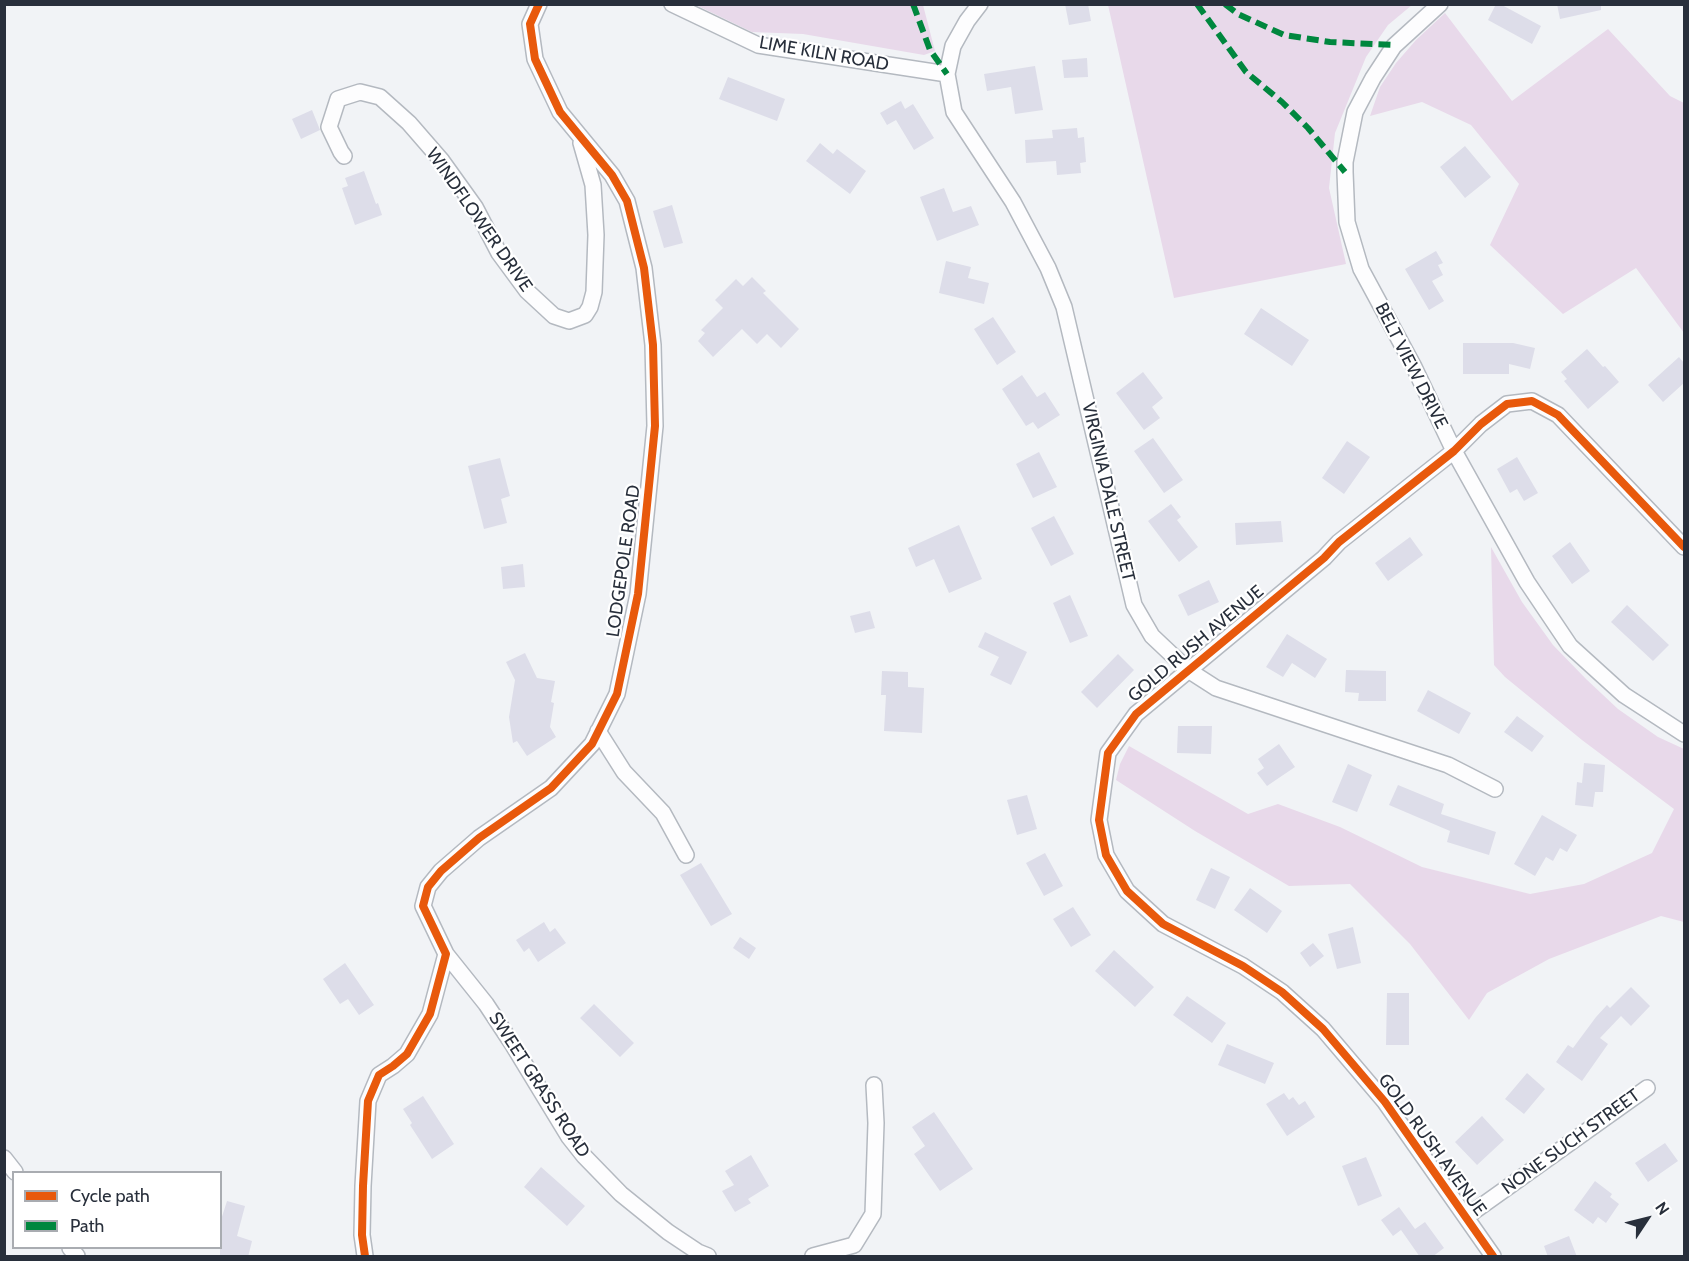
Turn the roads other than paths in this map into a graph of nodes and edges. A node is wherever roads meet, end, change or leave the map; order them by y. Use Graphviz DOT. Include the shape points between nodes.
graph roads {
  1 [pos="539,4"];
  2 [pos="672,4"];
  3 [pos="980,4"];
  4 [pos="1435,8"];
  5 [pos="947,74"];
  6 [pos="580,138"];
  7 [pos="344,156"];
  8 [pos="1454,451"];
  9 [pos="1684,547"];
  10 [pos="1188,670"];
  11 [pos="598,731"];
  12 [pos="1684,734"];
  13 [pos="1495,789"];
  14 [pos="686,855"];
  15 [pos="446,954"];
  16 [pos="874,1085"];
  17 [pos="1647,1088"];
  18 [pos="4,1158"];
  19 [pos="14,1171"];
  20 [pos="1466,1217"];
  21 [pos="703,1254"];
  22 [pos="365,1257"];
  23 [pos="813,1257"];
  24 [pos="1493,1257"];
  1 -- 6 [label="street, LODGEPOLE ROAD" via="530,24 535,59 560,112"];
  2 -- 5 [label="street, LIME KILN ROAD" via="758,45"];
  3 -- 5 [label="street, VIRGINIA DALE STREET" via="953,46"];
  4 -- 8 [label="street, BELT VIEW DRIVE" via="1394,46 1355,112 1345,162 1347,222 1360,269 1414,367"];
  5 -- 10 [label="street, VIRGINIA DALE STREET" via="954,112 1013,202 1064,307 1134,605 1152,636"];
  6 -- 7 [label="street, WINDFLOWER DRIVE" via="593,185 594,292 585,315 569,321 554,316 527,291 442,161 380,97 360,92 338,99 329,127"];
  6 -- 11 [label="street, LODGEPOLE ROAD" via="612,176 627,201 637,232 652,345 655,426 638,594 617,694"];
  8 -- 9 [label="street, GOLD RUSH AVENUE" via="1507,404 1532,401 1558,415"];
  8 -- 10 [label="street, GOLD RUSH AVENUE"];
  8 -- 12 [label="street, BELT VIEW DRIVE" via="1527,582 1570,646 1624,695"];
  10 -- 13 [label="street, VIRGINIA DALE STREET" via="1216,688 1448,765"];
  10 -- 20 [label="street, GOLD RUSH AVENUE" via="1136,714 1108,753 1099,820 1106,855 1127,891 1163,924 1244,966 1282,992 1323,1029 1385,1102"];
  11 -- 14 [label="street" via="624,772 663,813"];
  11 -- 15 [label="street, LODGEPOLE ROAD" via="592,744 551,788 479,838 428,887 423,906"];
  15 -- 21 [label="street, SWEET GRASS ROAD" via="486,1004 584,1156 621,1194"];
  15 -- 22 [label="street" via="430,1014 407,1054 379,1075 368,1101 362,1235"];
  16 -- 23 [label="street" via="873,1214 854,1245"];
  17 -- 20 [label="street, NONE SUCH STREET"];
  18 -- 19 [label="street"];
  20 -- 24 [label="street, GOLD RUSH AVENUE"];
}
